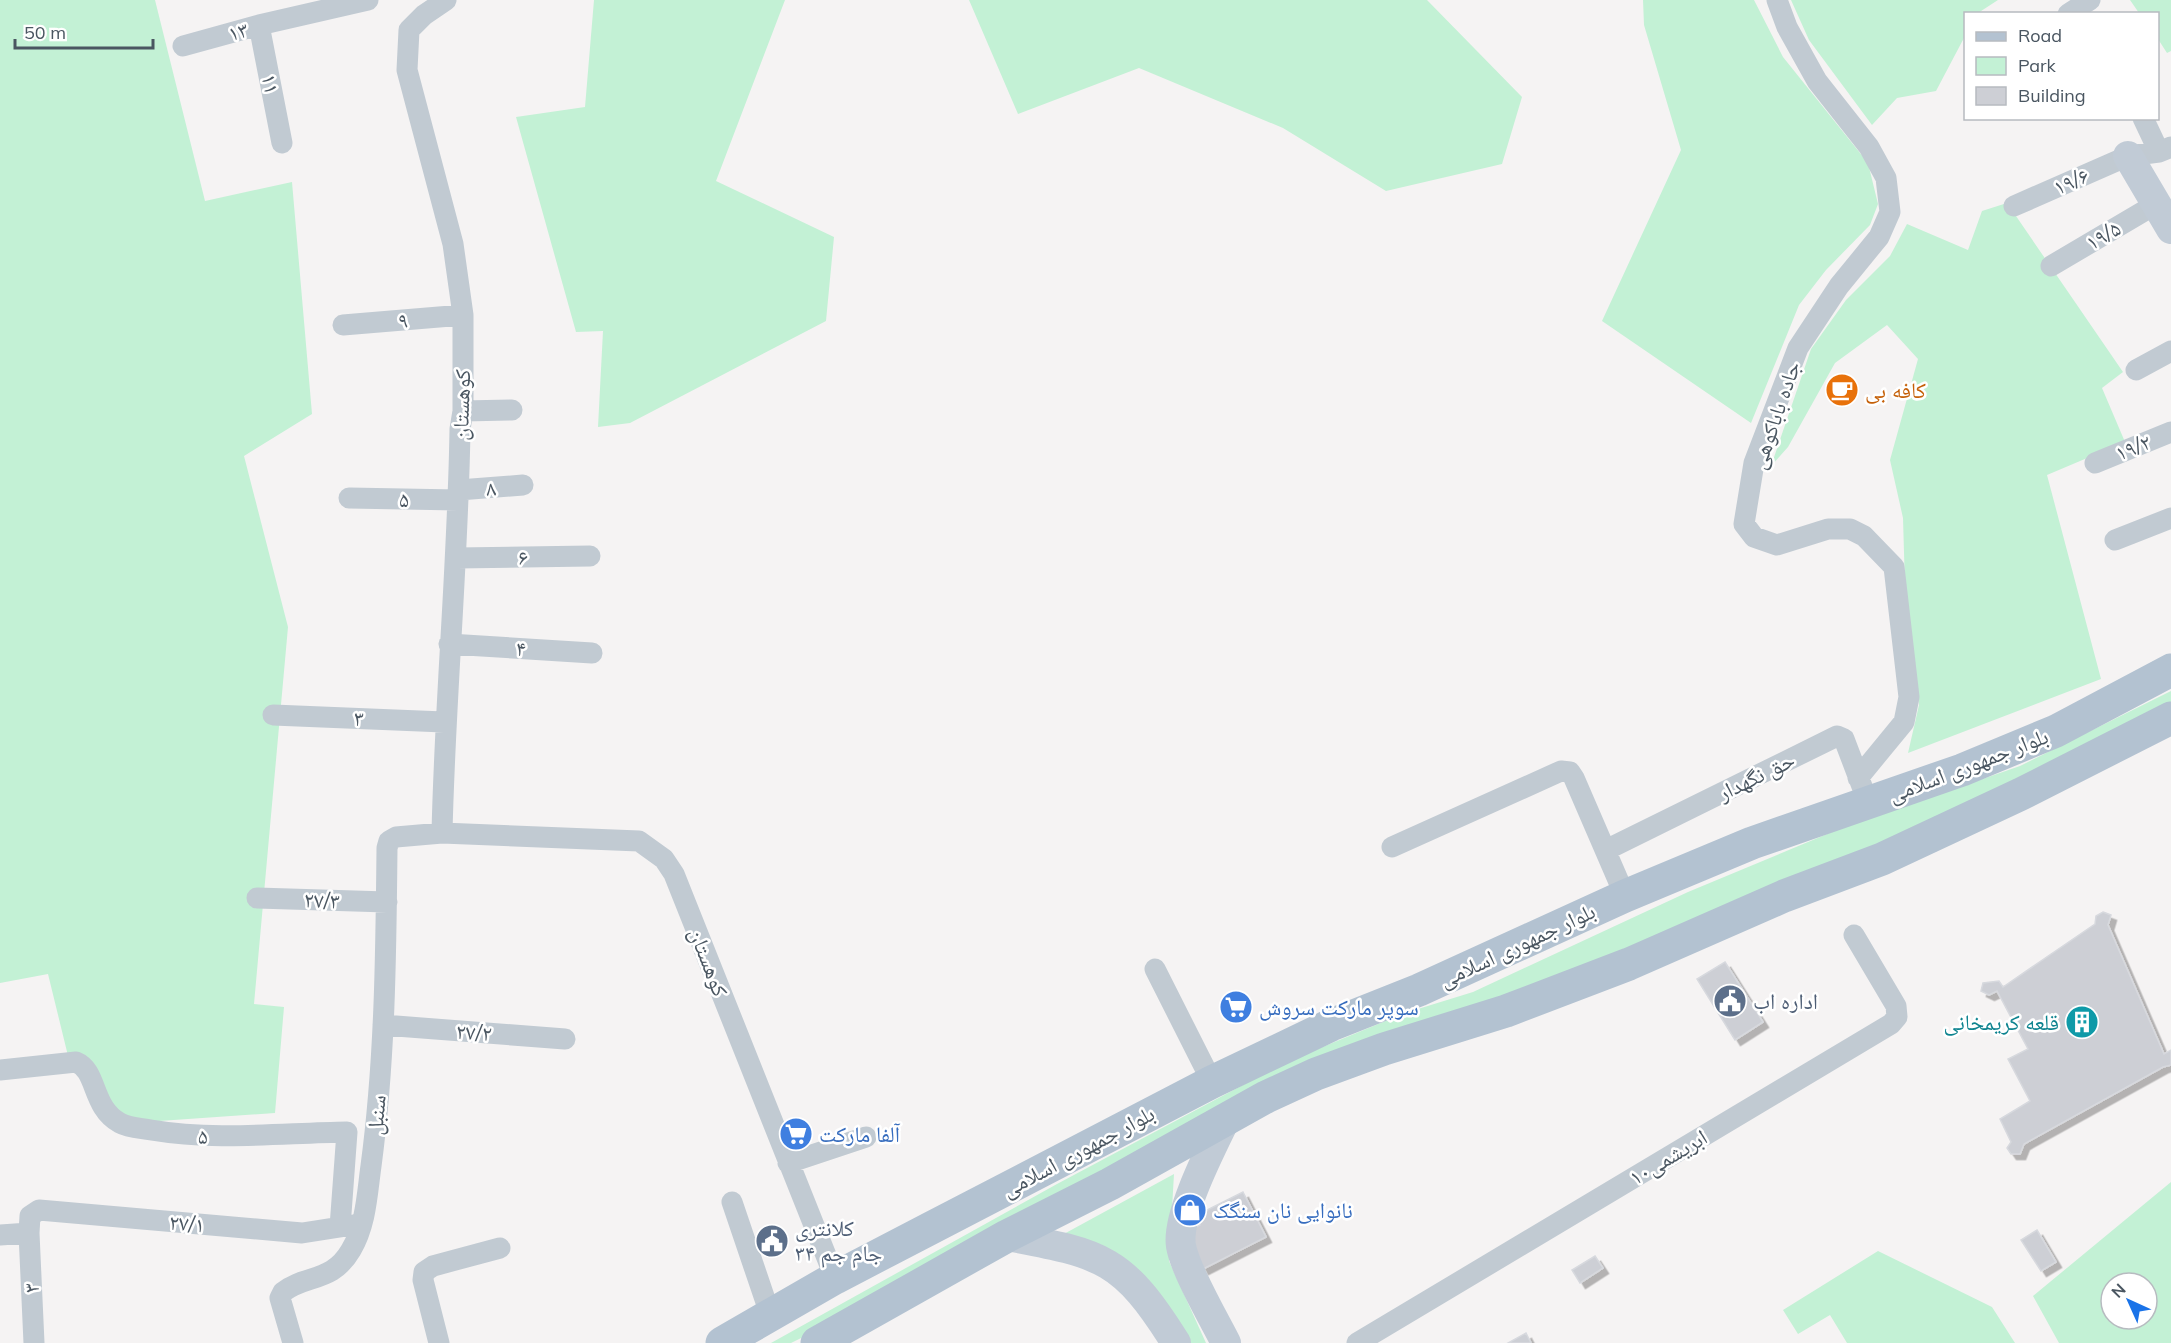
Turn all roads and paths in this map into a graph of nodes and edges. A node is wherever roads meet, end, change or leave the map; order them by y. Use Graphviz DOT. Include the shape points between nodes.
graph roads {
  1 [pos="368,0"];
  2 [pos="446,0"];
  3 [pos="1776,0"];
  4 [pos="259,25"];
  5 [pos="183,46"];
  6 [pos="2144,120"];
  7 [pos="282,143"];
  8 [pos="2165,150"];
  9 [pos="2128,156"];
  10 [pos="2156,204"];
  11 [pos="2014,206"];
  12 [pos="2171,230"];
  13 [pos="2050,266"];
  14 [pos="463,315"];
  15 [pos="343,325"];
  16 [pos="2171,351"];
  17 [pos="2136,370"];
  18 [pos="512,410"];
  19 [pos="463,411"];
  20 [pos="2171,432"];
  21 [pos="2095,463"];
  22 [pos="523,485"];
  23 [pos="459,495"];
  24 [pos="349,498"];
  25 [pos="2171,518"];
  26 [pos="2115,540"];
  27 [pos="590,556"];
  28 [pos="457,558"];
  29 [pos="449,644"];
  30 [pos="592,653"];
  31 [pos="2171,670"];
  32 [pos="273,715"];
  33 [pos="2171,718"];
  34 [pos="444,722"];
  35 [pos="1863,790"];
  36 [pos="442,833"];
  37 [pos="390,841"];
  38 [pos="1392,847"];
  39 [pos="1606,850"];
  40 [pos="1624,896"];
  41 [pos="257,898"];
  42 [pos="387,902"];
  43 [pos="1854,935"];
  44 [pos="1155,969"];
  45 [pos="383,1025"];
  46 [pos="565,1039"];
  47 [pos="0,1070"];
  48 [pos="1212,1082"];
  49 [pos="1225,1120"];
  50 [pos="866,1137"];
  51 [pos="788,1163"];
  52 [pos="732,1202"];
  53 [pos="363,1223"];
  54 [pos="340,1227"];
  55 [pos="29,1233"];
  56 [pos="0,1235"];
  57 [pos="1007,1236"];
  58 [pos="500,1248"];
  59 [pos="835,1278"];
  60 [pos="770,1314"];
  61 [pos="1362,1342"];
  62 [pos="34,1343"];
  63 [pos="293,1343"];
  64 [pos="439,1343"];
  65 [pos="722,1343"];
  66 [pos="817,1343"];
  67 [pos="1176,1343"];
  68 [pos="1226,1343"];
  1 -- 4 [label="street"];
  2 -- 14 [label="street, کوهستان" via="410,30 407,70 453,244"];
  3 -- 35 [label="street, جاده باباکوهی" via="1817,81 1869,147 1886,178 1890,212 1879,237 1839,286 1798,348 1754,463 1744,524 1754,537 1777,545 1828,529 1850,529 1864,536 1894,567 1907,705 1904,722"];
  4 -- 5 [label="street, ۱۳"];
  4 -- 7 [label="street, ۱۱"];
  6 -- 8 [label="street"];
  8 -- 9 [label="street, ۱۹/۶"];
  9 -- 10 [label="main road"];
  9 -- 11 [label="street, ۱۹/۶"];
  10 -- 12 [label="main road"];
  10 -- 13 [label="street, ۱۹/۵"];
  14 -- 15 [label="street, ۹"];
  14 -- 19 [label="street, کوهستان"];
  16 -- 17 [label="street"];
  18 -- 19 [label="street"];
  19 -- 23 [label="street, کوهستان"];
  20 -- 21 [label="street, ۱۹/۲"];
  22 -- 23 [label="street, ۸"];
  23 -- 24 [label="street, ۵"];
  23 -- 28 [label="street, کوهستان"];
  25 -- 26 [label="street"];
  27 -- 28 [label="street, ۶"];
  28 -- 29 [label="street, کوهستان"];
  29 -- 30 [label="street, ۴"];
  29 -- 34 [label="street, کوهستان"];
  31 -- 35 [label="main road, بلوار جمهوری اسلامی" via="2056,731 1962,770"];
  32 -- 34 [label="street, ۳"];
  33 -- 49 [label="main road, بلوار جمهوری اسلامی" via="1882,859 1784,896 1596,977 1316,1074"];
  34 -- 36 [label="street, کوهستان"];
  35 -- 39 [label="street, حق نگهدار" via="1844,739 1838,736"];
  35 -- 40 [label="main road, بلوار جمهوری اسلامی" via="1752,843"];
  36 -- 37 [label="street, کوهستان" via="396,837"];
  36 -- 51 [label="street, کوهستان" via="639,841 664,859 674,874"];
  37 -- 42 [label="street, سنبل"];
  38 -- 39 [label="street" via="1561,771 1569,772"];
  39 -- 40 [label="street"];
  40 -- 48 [label="main road, بلوار جمهوری اسلامی"];
  41 -- 42 [label="street, ۲۷/۳"];
  42 -- 45 [label="street, سنبل"];
  43 -- 61 [label="street, ابریشمی۱۰" via="1896,1006 1897,1017 1891,1024"];
  44 -- 48 [label="street"];
  45 -- 46 [label="street, ۲۷/۲"];
  45 -- 53 [label="street, سنبل" via="376,1129"];
  47 -- 54 [label="street, ۵" via="76,1062 88,1069 96,1096 106,1110 127,1126 184,1136 217,1137 347,1132"];
  48 -- 59 [label="main road, بلوار جمهوری اسلامی"];
  49 -- 57 [label="main road, بلوار جمهوری اسلامی"];
  49 -- 68 [label="main road" via="1195,1187 1181,1238 1187,1263"];
  50 -- 51 [label="street"];
  51 -- 59 [label="street, کوهستان"];
  52 -- 60 [label="street"];
  53 -- 54 [label="street, ۲۷/۱"];
  53 -- 63 [label="street, سنبل" via="340,1265 283,1292 280,1298"];
  54 -- 55 [label="street, ۲۷/۱" via="302,1233 44,1209 30,1216"];
  55 -- 56 [label="street"];
  55 -- 62 [label="street, ۳"];
  57 -- 66 [label="main road, بلوار جمهوری اسلامی"];
  57 -- 67 [label="main road" via="1068,1248 1109,1263 1143,1293"];
  58 -- 64 [label="street" via="433,1266 424,1272"];
  59 -- 60 [label="main road, بلوار جمهوری اسلامی"];
  60 -- 65 [label="main road, بلوار جمهوری اسلامی"];
}
